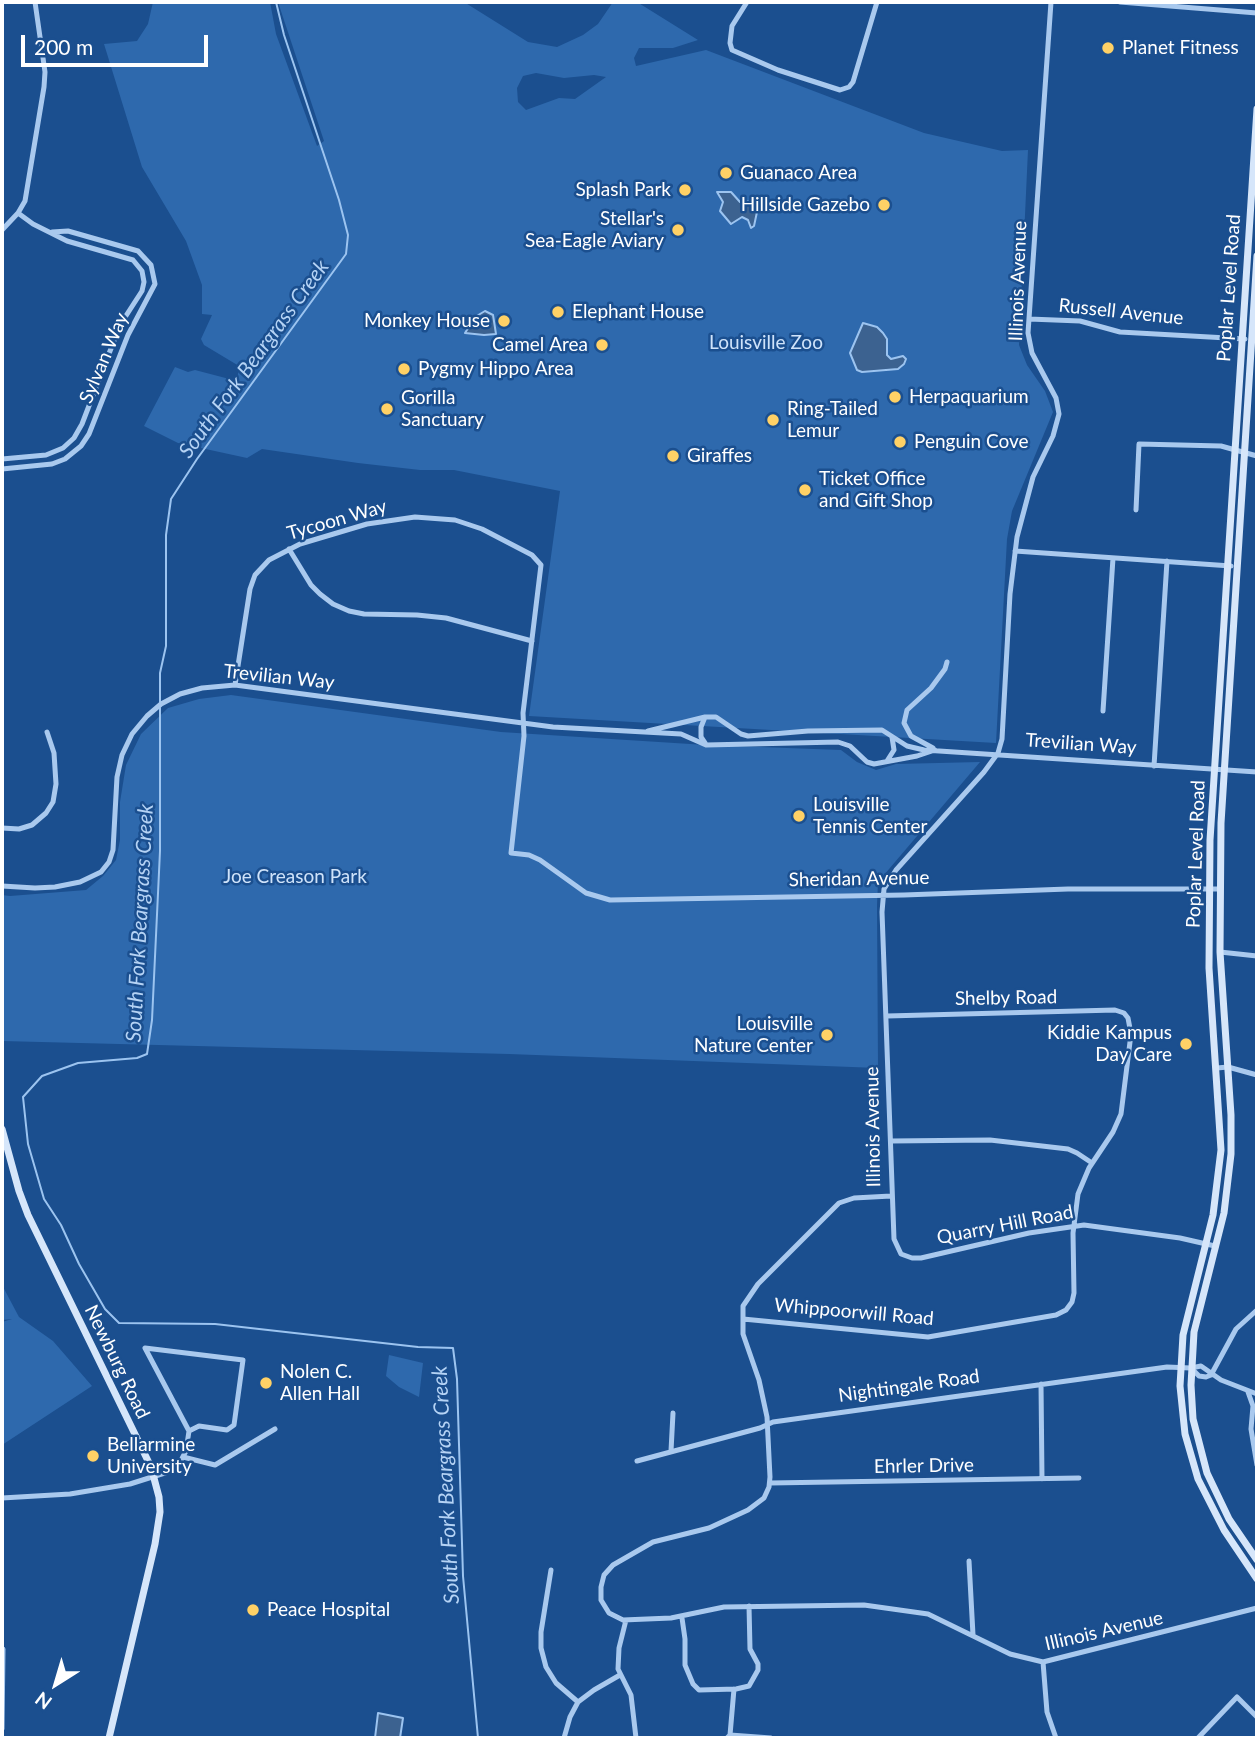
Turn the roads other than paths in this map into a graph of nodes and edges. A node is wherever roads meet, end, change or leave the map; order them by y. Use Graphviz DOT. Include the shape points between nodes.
graph roads {
  1 [pos="35,2"];
  2 [pos="747,2"];
  3 [pos="877,2"];
  4 [pos="1051,2"];
  5 [pos="1120,2"];
  6 [pos="1205,5"];
  7 [pos="1257,13"];
  8 [pos="1257,108"];
  9 [pos="1256,132"];
  10 [pos="18,213"];
  11 [pos="2,230"];
  12 [pos="52,232"];
  13 [pos="1257,256"];
  14 [pos="1246,273"];
  15 [pos="1257,273"];
  16 [pos="137,299"];
  17 [pos="146,304"];
  18 [pos="1029,319"];
  19 [pos="1242,339"];
  20 [pos="1252,340"];
  21 [pos="1235,449"];
  22 [pos="1245,452"];
  23 [pos="1257,456"];
  24 [pos="2,459"];
  25 [pos="2,469"];
  26 [pos="1136,510"];
  27 [pos="289,549"];
  28 [pos="1015,551"];
  29 [pos="1114,558"];
  30 [pos="1167,561"];
  31 [pos="1227,566"];
  32 [pos="1237,567"];
  33 [pos="532,640"];
  34 [pos="947,662"];
  35 [pos="235,685"];
  36 [pos="1103,711"];
  37 [pos="705,717"];
  38 [pos="523,723"];
  39 [pos="47,732"];
  40 [pos="642,732"];
  41 [pos="892,737"];
  42 [pos="706,745"];
  43 [pos="935,750"];
  44 [pos="998,754"];
  45 [pos="887,761"];
  46 [pos="1154,766"];
  47 [pos="1214,769"];
  48 [pos="1224,770"];
  49 [pos="1257,772"];
  50 [pos="2,828"];
  51 [pos="2,886"];
  52 [pos="1209,889"];
  53 [pos="1220,889"];
  54 [pos="883,895"];
  55 [pos="1220,952"];
  56 [pos="1257,956"];
  57 [pos="1124,1013"];
  58 [pos="887,1016"];
  59 [pos="1228,1067"];
  60 [pos="1217,1068"];
  61 [pos="1257,1074"];
  62 [pos="2,1129"];
  63 [pos="891,1141"];
  64 [pos="1092,1163"];
  65 [pos="891,1196"];
  66 [pos="1074,1226"];
  67 [pos="1205,1244"];
  68 [pos="1215,1246"];
  69 [pos="1257,1310"];
  70 [pos="743,1319"];
  71 [pos="1180,1367"];
  72 [pos="1191,1368"];
  73 [pos="1211,1375"];
  74 [pos="1041,1384"];
  75 [pos="1248,1392"];
  76 [pos="1257,1394"];
  77 [pos="1255,1404"];
  78 [pos="673,1413"];
  79 [pos="767,1425"];
  80 [pos="275,1429"];
  81 [pos="188,1431"];
  82 [pos="671,1451"];
  83 [pos="183,1457"];
  84 [pos="637,1461"];
  85 [pos="1257,1465"];
  86 [pos="154,1476"];
  87 [pos="1079,1478"];
  88 [pos="1042,1479"];
  89 [pos="770,1483"];
  90 [pos="2,1498"];
  91 [pos="1257,1560"];
  92 [pos="969,1561"];
  93 [pos="551,1570"];
  94 [pos="1257,1579"];
  95 [pos="749,1606"];
  96 [pos="1257,1608"];
  97 [pos="682,1618"];
  98 [pos="626,1620"];
  99 [pos="973,1634"];
  100 [pos="3,1649"];
  101 [pos="1043,1662"];
  102 [pos="620,1675"];
  103 [pos="734,1689"];
  104 [pos="579,1702"];
  105 [pos="1257,1717"];
  106 [pos="2,1728"];
  107 [pos="729,1736"];
  108 [pos="109,1738"];
  109 [pos="564,1738"];
  110 [pos="636,1738"];
  111 [pos="771,1738"];
  112 [pos="1056,1738"];
  113 [pos="1198,1738"];
  1 -- 10 [label="street" via="44,87 25,201"];
  2 -- 3 [label="street" via="732,26 732,50 840,90 853,82"];
  4 -- 18 [label="street, Illinois Avenue"];
  5 -- 6 [label="street"];
  6 -- 7 [label="street"];
  8 -- 9 [label="main road, Poplar Level Road"];
  9 -- 14 [label="main road, Poplar Level Road"];
  10 -- 11 [label="street"];
  10 -- 12 [label="street, Sylvan Way"];
  12 -- 16 [label="street, Sylvan Way" via="137,263 144,282"];
  12 -- 17 [label="street, Sylvan Way" via="68,231 142,254 155,277"];
  13 -- 15 [label="main road, Poplar Level Road"];
  14 -- 15 [label="street"];
  14 -- 19 [label="main road, Poplar Level Road"];
  15 -- 20 [label="main road, Poplar Level Road"];
  16 -- 17 [label="street"];
  16 -- 24 [label="street, Sylvan Way" via="120,325 82,424 69,443 46,454"];
  17 -- 25 [label="street, Sylvan Way" via="81,446 52,464"];
  18 -- 19 [label="street, Russell Avenue" via="1080,321 1121,332"];
  18 -- 28 [label="street, Illinois Avenue" via="1032,353 1056,397 1059,414 1032,477"];
  19 -- 20 [label="street, Russell Avenue"];
  19 -- 21 [label="main road, Poplar Level Road"];
  20 -- 22 [label="main road, Poplar Level Road"];
  21 -- 22 [label="street"];
  21 -- 26 [label="street" via="1139,444"];
  21 -- 31 [label="main road, Poplar Level Road"];
  22 -- 23 [label="street"];
  22 -- 32 [label="main road, Poplar Level Road"];
  27 -- 33 [label="street" via="320,594 349,611 446,618"];
  27 -- 33 [label="street, Tycoon Way" via="398,518 464,522 539,561 542,569"];
  27 -- 35 [label="street, Tycoon Way" via="264,564 252,582"];
  28 -- 29 [label="street"];
  28 -- 44 [label="street, Illinois Avenue"];
  29 -- 30 [label="street"];
  29 -- 36 [label="street"];
  30 -- 31 [label="street"];
  30 -- 46 [label="street"];
  31 -- 32 [label="street"];
  31 -- 47 [label="main road, Poplar Level Road"];
  32 -- 48 [label="main road, Poplar Level Road"];
  33 -- 38 [label="street"];
  34 -- 43 [label="street" via="931,688 907,710 904,723 911,736"];
  35 -- 38 [label="street, Trevilian Way"];
  35 -- 51 [label="street, Trevilian Way" via="180,694 161,704 132,734 117,778 113,850 105,867 92,878 67,885"];
  37 -- 40 [label="street, Trevilian Way"];
  37 -- 41 [label="street, Trevilian Way" via="721,719 748,736 875,729"];
  37 -- 42 [label="street" via="701,737"];
  38 -- 40 [label="street, Trevilian Way"];
  38 -- 54 [label="street, Sheridan Avenue" via="511,853 534,857 586,893 610,900"];
  39 -- 50 [label="street" via="54,753 53,802 32,825"];
  40 -- 42 [label="street, Trevilian Way" via="681,734"];
  41 -- 43 [label="street, Trevilian Way" via="915,749"];
  41 -- 45 [label="street" via="894,750"];
  42 -- 45 [label="street, Trevilian Way" via="838,742 850,746 867,762"];
  43 -- 44 [label="street, Trevilian Way"];
  43 -- 45 [label="street, Trevilian Way"];
  44 -- 46 [label="street, Trevilian Way"];
  44 -- 54 [label="street" via="896,870"];
  46 -- 47 [label="street, Trevilian Way"];
  47 -- 48 [label="street, Trevilian Way"];
  47 -- 52 [label="main road, Poplar Level Road"];
  48 -- 49 [label="street, Trevilian Way"];
  48 -- 53 [label="main road, Poplar Level Road"];
  52 -- 53 [label="street, Sheridan Avenue"];
  52 -- 54 [label="street, Sheridan Avenue"];
  52 -- 60 [label="main road, Poplar Level Road" via="1209,968"];
  53 -- 55 [label="main road, Poplar Level Road"];
  54 -- 58 [label="street, Illinois Avenue"];
  55 -- 56 [label="street"];
  55 -- 59 [label="main road, Poplar Level Road"];
  57 -- 58 [label="street, Shelby Road"];
  57 -- 64 [label="street, Whippoorwill Road" via="1131,1028 1121,1114"];
  58 -- 63 [label="street, Illinois Avenue"];
  59 -- 60 [label="street"];
  59 -- 61 [label="street"];
  59 -- 68 [label="main road, Poplar Level Road" via="1230,1171"];
  60 -- 67 [label="main road, Poplar Level Road" via="1220,1161"];
  62 -- 86 [label="main road, Newburg Road" via="28,1215"];
  63 -- 64 [label="street" via="990,1140 1068,1149"];
  63 -- 65 [label="street, Illinois Avenue"];
  64 -- 66 [label="street, Whippoorwill Road" via="1078,1194"];
  65 -- 66 [label="street, Quarry Hill Road" via="895,1245 901,1254 912,1258"];
  65 -- 70 [label="street, Illinois Avenue" via="839,1203 750,1293"];
  66 -- 67 [label="street, Quarry Hill Road"];
  66 -- 70 [label="street, Whippoorwill Road" via="1073,1298 1066,1310 1056,1315 928,1337"];
  67 -- 68 [label="street, Quarry Hill Road"];
  67 -- 71 [label="main road, Poplar Level Road"];
  68 -- 72 [label="main road, Poplar Level Road" via="1196,1322"];
  69 -- 73 [label="street" via="1236,1329"];
  70 -- 79 [label="street"];
  71 -- 72 [label="street, Nightingale Road"];
  71 -- 74 [label="street, Nightingale Road"];
  71 -- 94 [label="main road, Poplar Level Road" via="1182,1416 1198,1479 1224,1530"];
  72 -- 73 [label="street, Nightingale Road" via="1199,1376"];
  72 -- 91 [label="main road, Poplar Level Road" via="1193,1419 1207,1473 1229,1519"];
  73 -- 75 [label="street, Nightingale Road"];
  74 -- 79 [label="street, Nightingale Road"];
  74 -- 88 [label="street"];
  75 -- 76 [label="street, Nightingale Road"];
  75 -- 77 [label="street"];
  77 -- 85 [label="street" via="1251,1429"];
  78 -- 82 [label="street"];
  79 -- 82 [label="street, Nightingale Road"];
  79 -- 89 [label="street"];
  80 -- 83 [label="street" via="215,1465"];
  81 -- 81 [label="street" via="176,1407 145,1348 243,1360 234,1425 227,1430 199,1426"];
  81 -- 83 [label="street"];
  82 -- 84 [label="street, Nightingale Road"];
  83 -- 86 [label="street" via="171,1471"];
  86 -- 90 [label="street" via="70,1494"];
  86 -- 108 [label="main road, Newburg Road" via="160,1520"];
  87 -- 88 [label="street, Ehrler Drive"];
  88 -- 89 [label="street, Ehrler Drive"];
  89 -- 98 [label="street" via="764,1498 748,1510 700,1532 653,1542 612,1565 602,1582 601,1600 609,1613"];
  92 -- 99 [label="street"];
  93 -- 104 [label="street" via="541,1648 556,1683"];
  95 -- 97 [label="street, Illinois Avenue" via="715,1608"];
  95 -- 99 [label="street, Illinois Avenue" via="847,1604 898,1609 928,1614"];
  95 -- 103 [label="street" via="750,1649 758,1670 749,1686"];
  96 -- 101 [label="street, Illinois Avenue"];
  97 -- 98 [label="street, Illinois Avenue"];
  97 -- 103 [label="street" via="685,1665 693,1684 699,1690"];
  98 -- 102 [label="street" via="619,1648"];
  99 -- 101 [label="street, Illinois Avenue" via="1010,1654"];
  100 -- 106 [label="street"];
  101 -- 112 [label="street" via="1047,1712"];
  102 -- 104 [label="street"];
  102 -- 110 [label="street" via="631,1695"];
  103 -- 107 [label="street"];
  104 -- 109 [label="street"];
  105 -- 113 [label="street" via="1237,1697"];
  107 -- 111 [label="street"];
}
